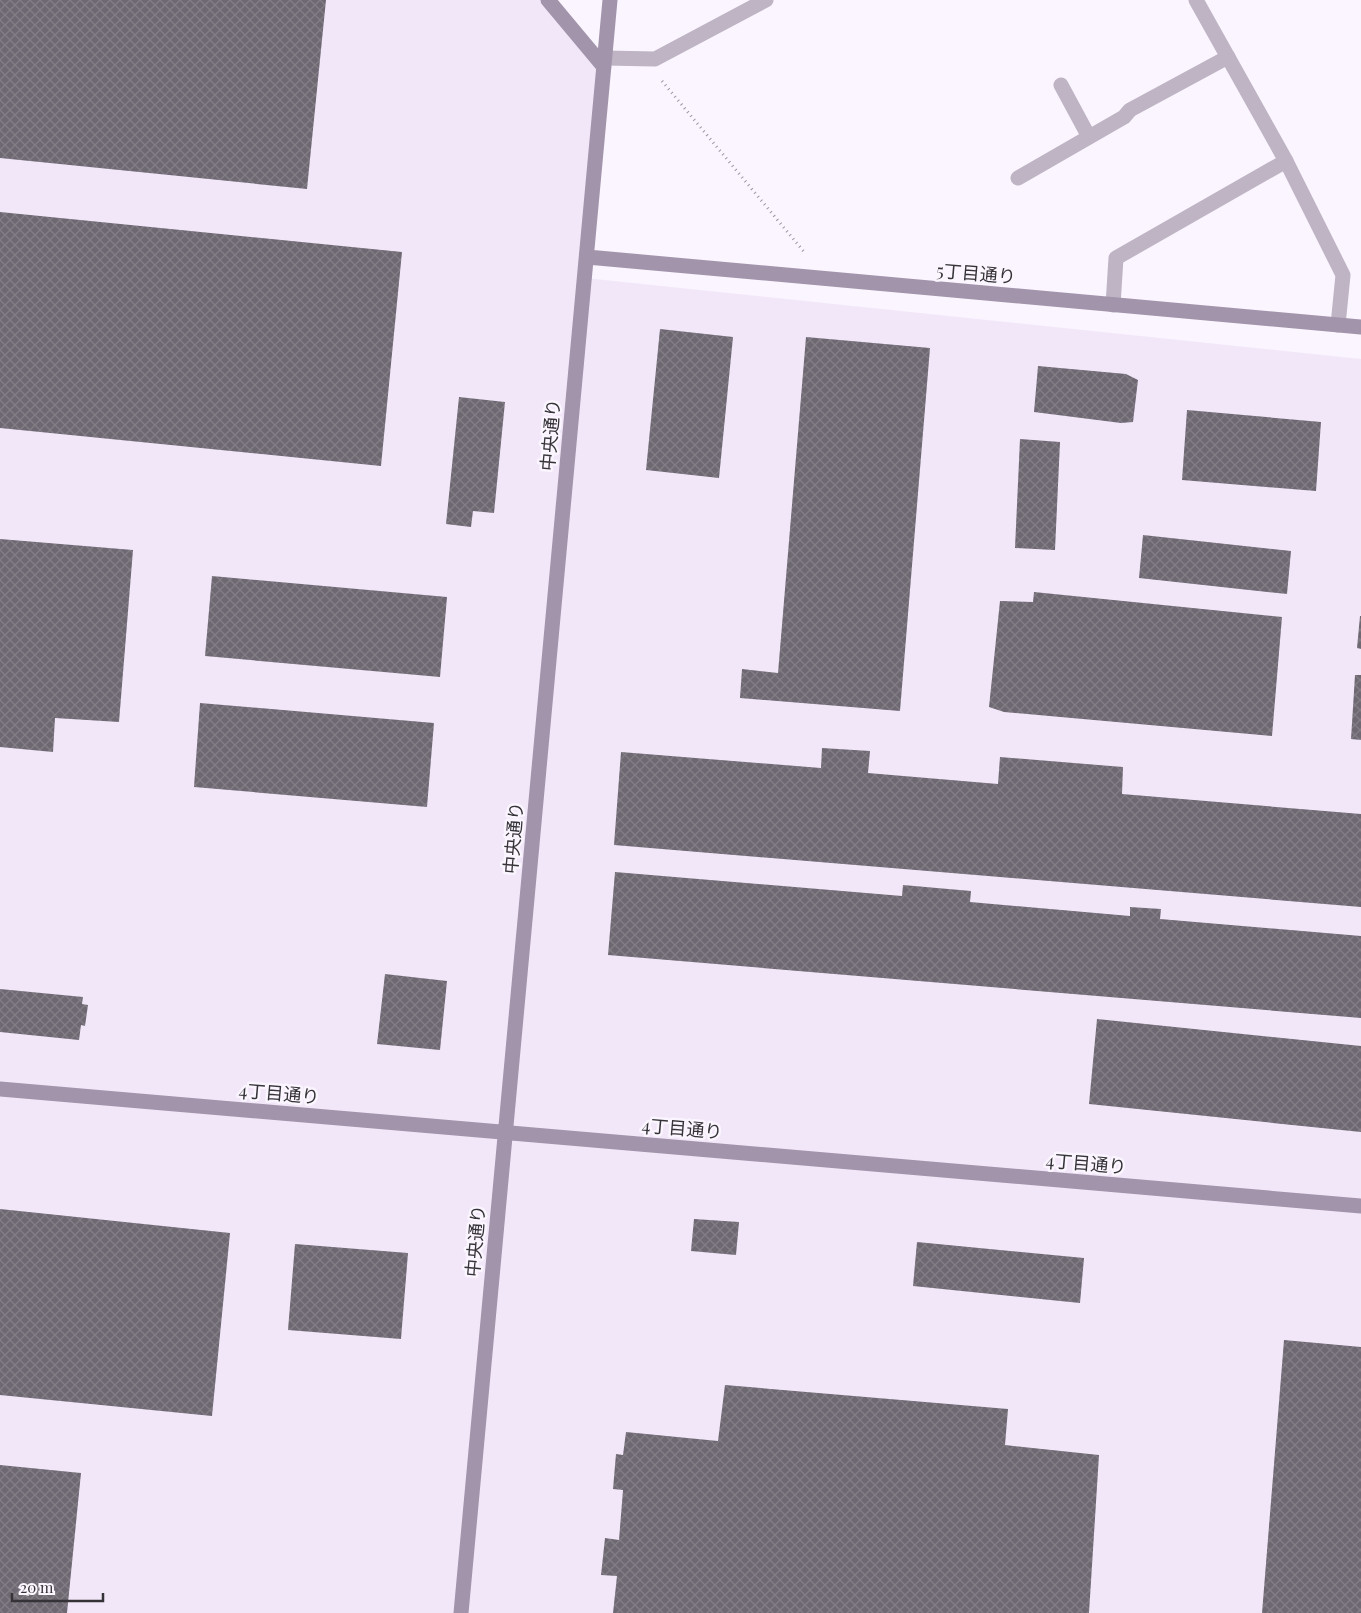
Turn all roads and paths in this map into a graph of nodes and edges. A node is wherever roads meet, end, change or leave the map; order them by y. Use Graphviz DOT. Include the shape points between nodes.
graph roads {
  1 [pos="548,0"];
  2 [pos="610,0"];
  3 [pos="766,0"];
  4 [pos="1196,0"];
  5 [pos="1228,57"];
  6 [pos="644,58"];
  7 [pos="605,62"];
  8 [pos="1061,85"];
  9 [pos="1089,137"];
  10 [pos="1286,161"];
  11 [pos="1018,178"];
  12 [pos="587,258"];
  13 [pos="808,277"];
  14 [pos="1114,305"];
  15 [pos="1338,325"];
  16 [pos="1361,328"];
  17 [pos="0,1089"];
  18 [pos="505,1132"];
  19 [pos="1361,1206"];
  20 [pos="460,1613"];
  1 -- 7 [label="street"];
  2 -- 7 [label="street, 中央通り"];
  3 -- 6 [label="street" via="655,59"];
  4 -- 5 [label="street"];
  5 -- 9 [label="street" via="1130,110 1124,117"];
  5 -- 10 [label="street"];
  6 -- 7 [label="street"];
  6 -- 13 [label="path" via="808,256"];
  7 -- 12 [label="street, 中央通り"];
  8 -- 9 [label="street"];
  9 -- 11 [label="street"];
  10 -- 14 [label="street" via="1116,258"];
  10 -- 15 [label="street" via="1343,275"];
  12 -- 13 [label="street, 5丁目通り"];
  12 -- 18 [label="street, 中央通り"];
  13 -- 14 [label="street, 5丁目通り"];
  14 -- 15 [label="street, 5丁目通り"];
  15 -- 16 [label="street, 5丁目通り"];
  17 -- 18 [label="street, 4丁目通り"];
  18 -- 19 [label="street, 4丁目通り"];
  18 -- 20 [label="street, 中央通り"];
}
